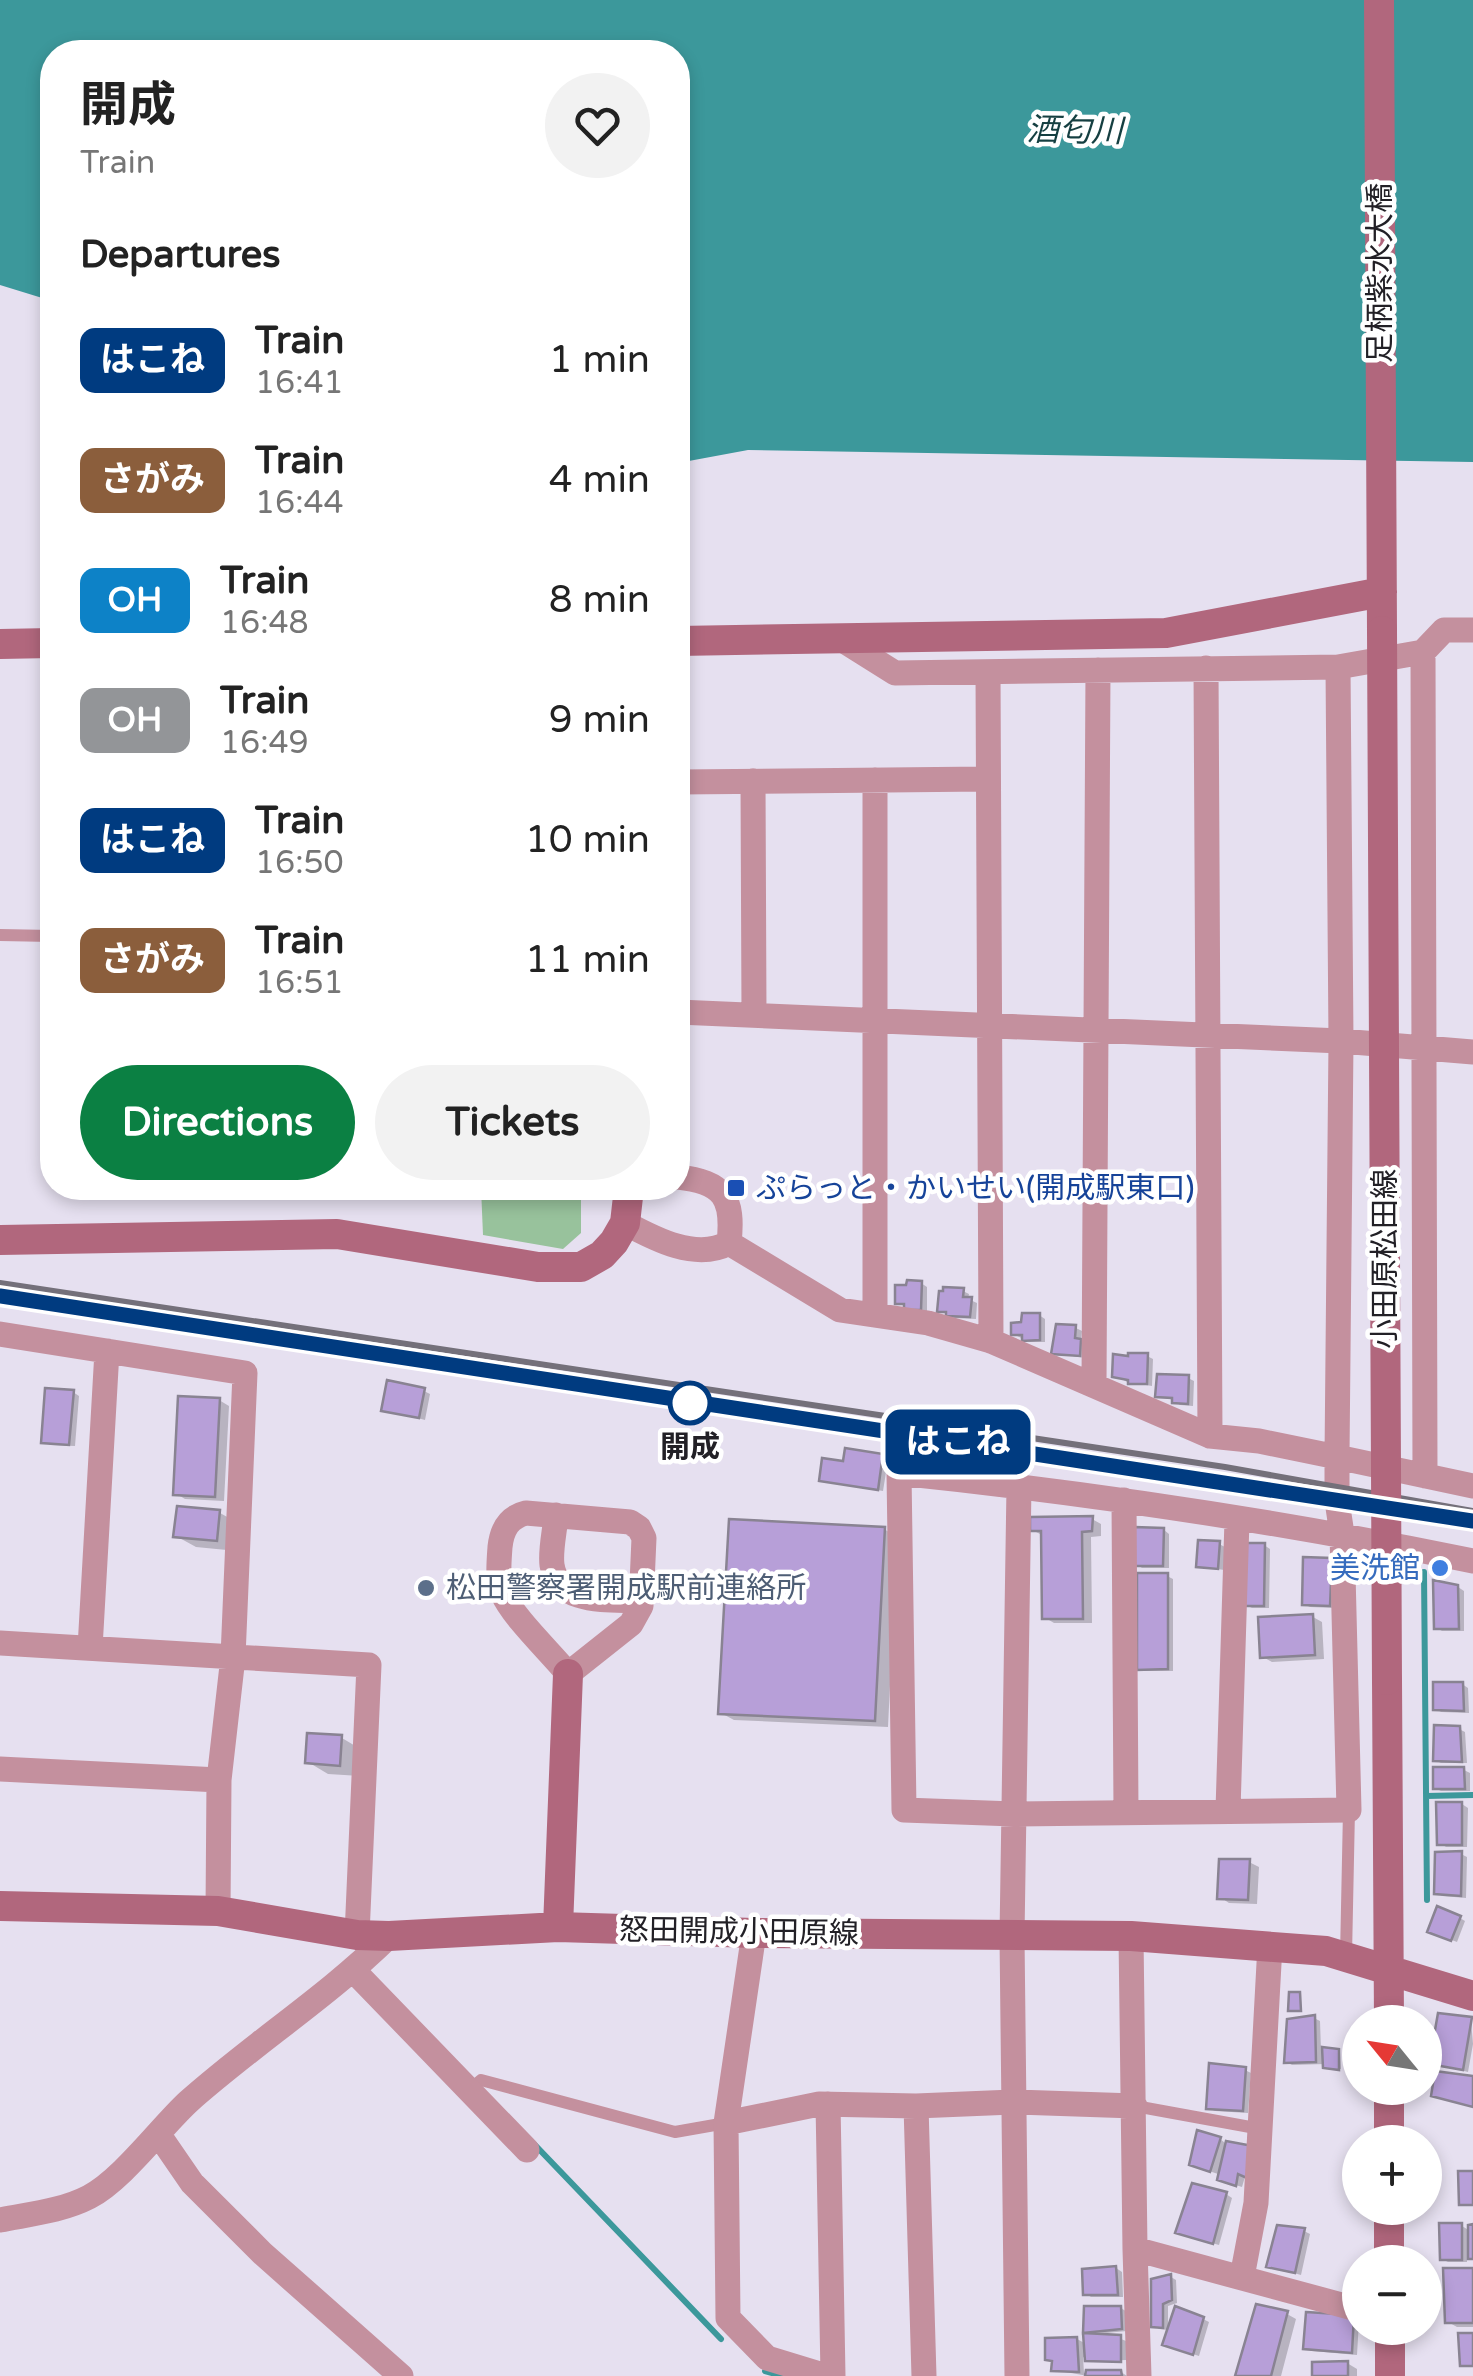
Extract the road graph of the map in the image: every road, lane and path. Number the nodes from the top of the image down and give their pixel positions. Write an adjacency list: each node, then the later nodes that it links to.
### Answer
1 (1379, 0): 2 (main road, 足柄紫水大橋)
2 (1382, 546): 3 (main road, 小田原松田線)
3 (1382, 592): 5 (main road); 71 (main road, 小田原松田線, bridge)
4 (1473, 630): 9 (street)
5 (844, 641): 6 (main road); 13 (street)
6 (690, 642)
7 (40, 643): 8 (main road)
8 (0, 644)
9 (1424, 652): 10 (street); 27 (street)
10 (1338, 667): 11 (street); 26 (street)
11 (1206, 668): 12 (street); 25 (street)
12 (1098, 670): 13 (street); 24 (street)
13 (988, 672): 14 (street)
14 (986, 779): 15 (street); 23 (street)
15 (875, 780): 17 (street); 22 (street)
16 (690, 782): 17 (street)
17 (753, 782): 21 (street)
18 (0, 936): 19 (lane)
19 (40, 936)
20 (690, 1012): 21 (street)
21 (754, 1015): 22 (street)
22 (875, 1021): 23 (street); 34 (street)
23 (990, 1027): 24 (street); 36 (street)
24 (1098, 1032): 25 (street); 38 (street)
25 (1210, 1036): 26 (street); 39 (street)
26 (1341, 1041): 27 (street); 40 (street)
27 (1423, 1048): 28 (street); 41 (street)
28 (1473, 1052)
29 (690, 1179): 33 (street)
30 (627, 1200): 31 (main road)
31 (624, 1223): 32 (main road); 33 (street)
32 (0, 1240)
33 (729, 1243): 34 (street)
34 (875, 1315): 36 (street)
35 (0, 1334): 37 (street)
36 (991, 1341): 38 (street)
37 (108, 1351): 51 (street); 52 (street)
38 (1094, 1384): 39 (street)
39 (1210, 1436): 40 (street)
40 (1337, 1457): 41 (street); 47 (street)
41 (1425, 1476): 43 (street)
42 (1019, 1486): 44 (street); 59 (street); 59 (street)
43 (1473, 1486)
44 (1124, 1500): 46 (street); 58 (street)
45 (556, 1516): 49 (street); 49 (street); 53 (street)
46 (1237, 1520): 47 (street); 56 (street)
47 (1342, 1534): 48 (street); 57 (street)
48 (1473, 1561)
49 (642, 1601): 53 (street)
50 (0, 1642): 51 (street)
51 (90, 1648): 52 (street)
52 (233, 1656): 55 (street); 64 (street)
53 (568, 1674): 62 (main road)
54 (0, 1769): 55 (street)
55 (219, 1780): 61 (street)
56 (1228, 1810): 57 (street); 58 (street)
57 (1349, 1810): 69 (lane)
58 (1126, 1812): 59 (street)
59 (1014, 1814): 66 (street)
60 (0, 1906): 61 (main road, 怒田開成小田原線)
61 (218, 1911): 64 (main road, 怒田開成小田原線)
62 (558, 1928): 63 (main road, 怒田開成小田原線); 65 (main road, 怒田開成小田原線)
63 (754, 1933): 66 (main road, 怒田開成小田原線); 79 (street)
64 (356, 1935): 65 (main road, 怒田開成小田原線)
65 (389, 1936): 70 (street)
66 (1012, 1936): 67 (main road, 怒田開成小田原線); 75 (street)
67 (1130, 1936): 68 (main road, 怒田開成小田原線); 78 (street)
68 (1270, 1945): 69 (main road, 怒田開成小田原線); 80 (street)
69 (1346, 1956): 71 (main road, 怒田開成小田原線)
70 (354, 1971): 74 (street); 81 (street)
71 (1389, 1971): 72 (main road, 怒田開成小田原線); 73 (main road, 小田原松田線)
72 (1473, 1996)
73 (1389, 2005)
74 (475, 2085): 79 (lane); 82 (street)
75 (1013, 2102): 77 (street); 78 (street); 91 (street)
76 (828, 2104): 77 (street); 79 (street); 89 (street)
77 (916, 2106): 90 (street)
78 (1135, 2106): 80 (lane); 84 (street)
79 (726, 2123): 89 (street)
80 (1261, 2129): 85 (street)
81 (159, 2135): 83 (street); 88 (street)
82 (527, 2150)
83 (0, 2220)
84 (1135, 2249): 85 (street); 92 (street)
85 (1242, 2278): 86 (street)
86 (1342, 2305)
87 (1390, 2345): 93 (main road)
88 (401, 2376)
89 (830, 2376)
90 (924, 2376)
91 (1016, 2376)
92 (1139, 2376)
93 (1390, 2376)

